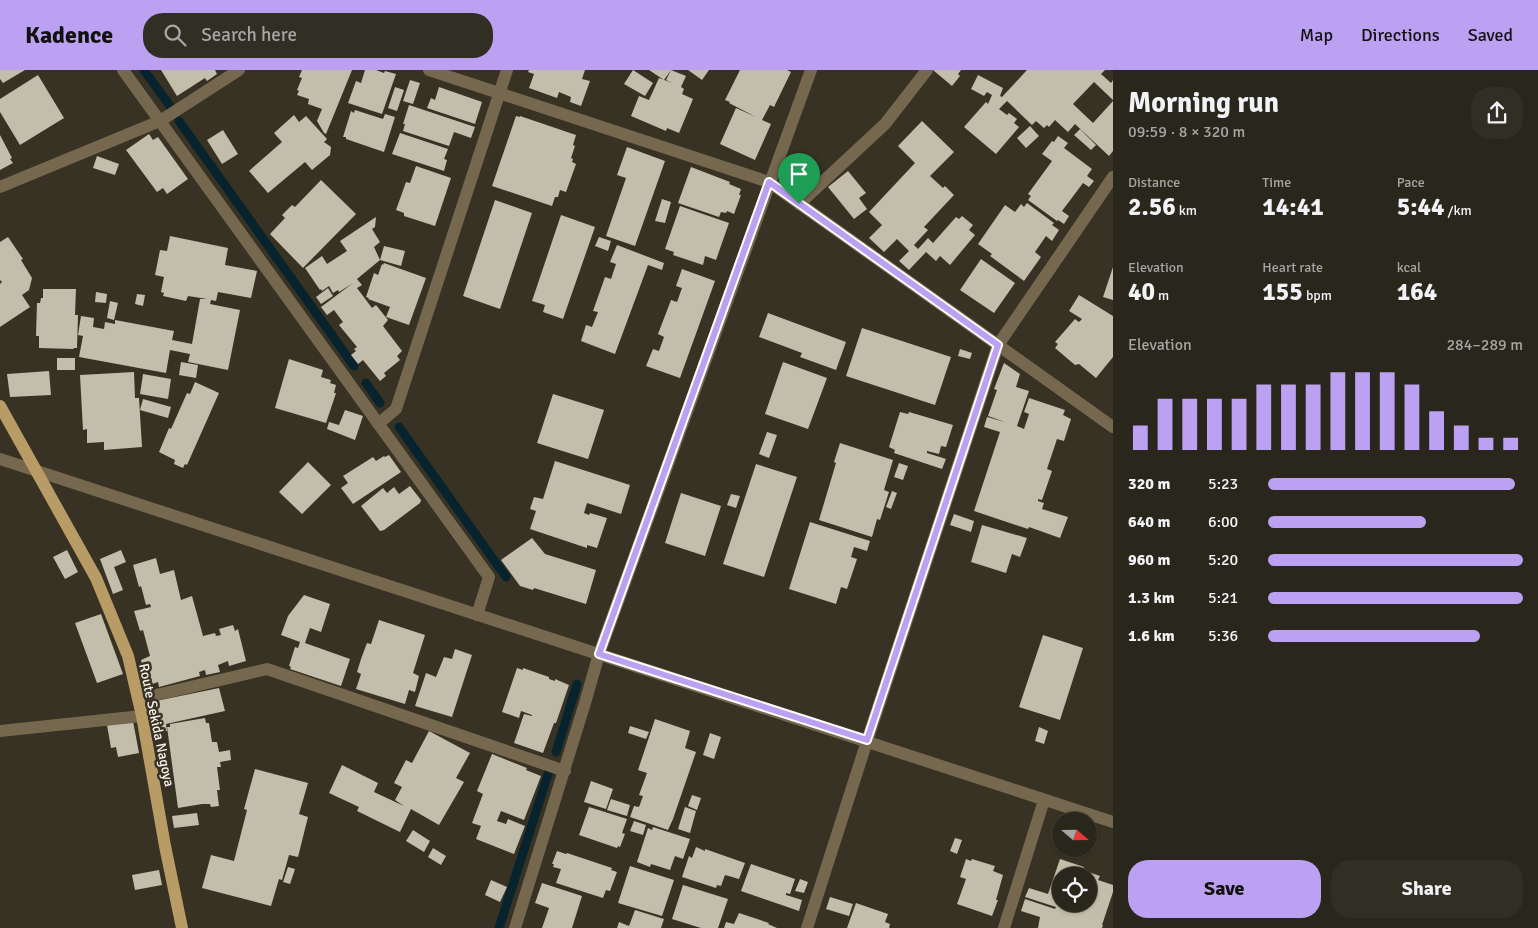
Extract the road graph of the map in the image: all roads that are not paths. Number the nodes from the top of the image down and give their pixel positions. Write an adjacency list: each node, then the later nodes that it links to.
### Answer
1 (123, 70): 8 (street)
2 (239, 70): 8 (street)
3 (429, 70): 7 (street)
4 (507, 70): 7 (street)
5 (811, 70): 10 (street)
6 (927, 70): 12 (street)
7 (500, 93): 10 (street); 15 (street)
8 (160, 121): 11 (street); 15 (street)
9 (1113, 177): 13 (street)
10 (769, 182): 12 (street); 20 (street)
11 (0, 187)
12 (799, 204): 13 (street)
13 (998, 345): 16 (street); 24 (street)
14 (0, 406): 18 (main road, Route Sekida Nagoya)
15 (378, 424): 19 (street)
16 (1113, 427)
17 (0, 459): 18 (street)
18 (37, 471): 19 (street); 21 (main road, Route Sekida Nagoya)
19 (477, 615): 20 (street)
20 (599, 654): 24 (street); 25 (street)
21 (138, 699): 22 (main road, Route Sekida Nagoya); 25 (street)
22 (142, 716): 23 (street); 28 (main road, Route Sekida Nagoya)
23 (0, 731)
24 (867, 740): 26 (street); 30 (street)
25 (565, 771): 29 (street)
26 (1044, 800): 27 (street); 31 (street)
27 (1113, 822)
28 (182, 928)
29 (515, 928)
30 (807, 928)
31 (1004, 928)

